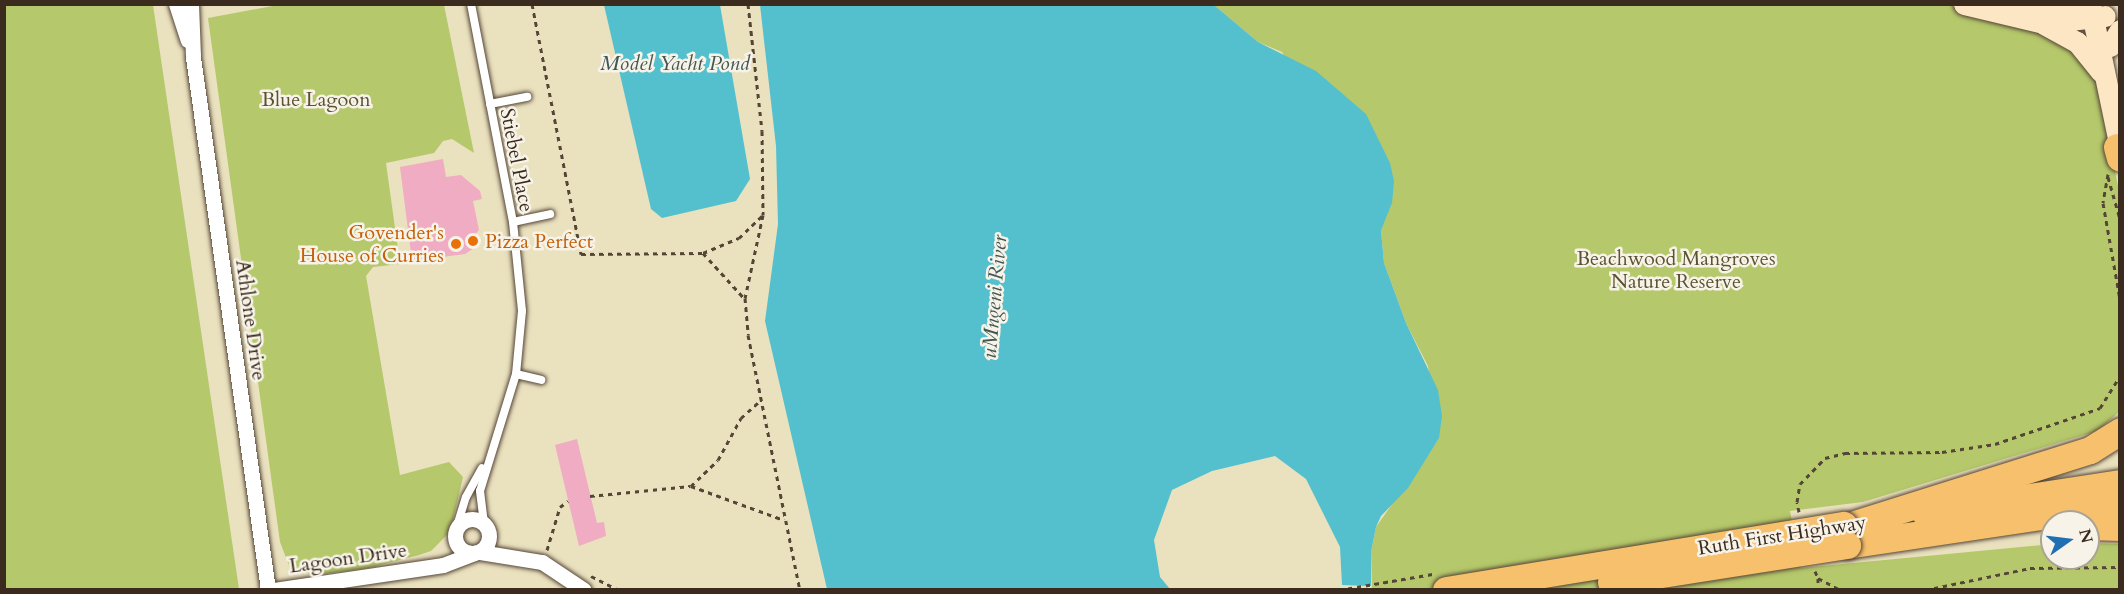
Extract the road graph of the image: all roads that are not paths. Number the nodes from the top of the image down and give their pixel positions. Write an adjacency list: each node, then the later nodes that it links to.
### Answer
1 (176, 4): 9 (street, Athlone Drive)
2 (191, 4): 9 (street, Athlone Drive)
3 (471, 4): 12 (lane, Stiebel Place)
4 (1964, 4): 6 (main road)
5 (2073, 4): 6 (main road)
6 (2007, 13): 8 (main road)
7 (2106, 19): 8 (main road); 10 (main road); 10 (main road)
8 (2043, 23): 10 (main road)
9 (193, 57): 30 (street, Athlone Drive)
10 (2115, 82): 13 (main road)
11 (527, 97): 12 (lane)
12 (490, 104): 15 (lane, Stiebel Place)
13 (2119, 151)
14 (550, 214): 15 (lane)
15 (513, 222): 16 (lane, Stiebel Place)
16 (516, 374): 17 (lane); 19 (lane, Stiebel Place)
17 (541, 380)
18 (2120, 431): 27 (highway)
19 (486, 462): 22 (lane, Stiebel Place); 26 (lane, Stiebel Place)
20 (2120, 483): 27 (highway, Ruth First Highway)
21 (2120, 504): 27 (highway, Ruth First Highway)
22 (484, 524): 26 (street); 28 (street)
23 (2100, 526): 24 (highway)
24 (2120, 526)
25 (2040, 528): 27 (highway)
26 (456, 533): 28 (street); 29 (street, Lagoon Drive)
27 (1852, 534): 33 (highway, Ruth First Highway, bridge); 34 (highway, Ruth First Highway, bridge)
28 (477, 553): 29 (street, Lagoon Drive); 32 (street, Lagoon Drive)
29 (427, 567): 31 (street, Lagoon Drive)
30 (268, 590)
31 (274, 590)
32 (584, 590)
33 (1446, 590)
34 (1563, 590)

